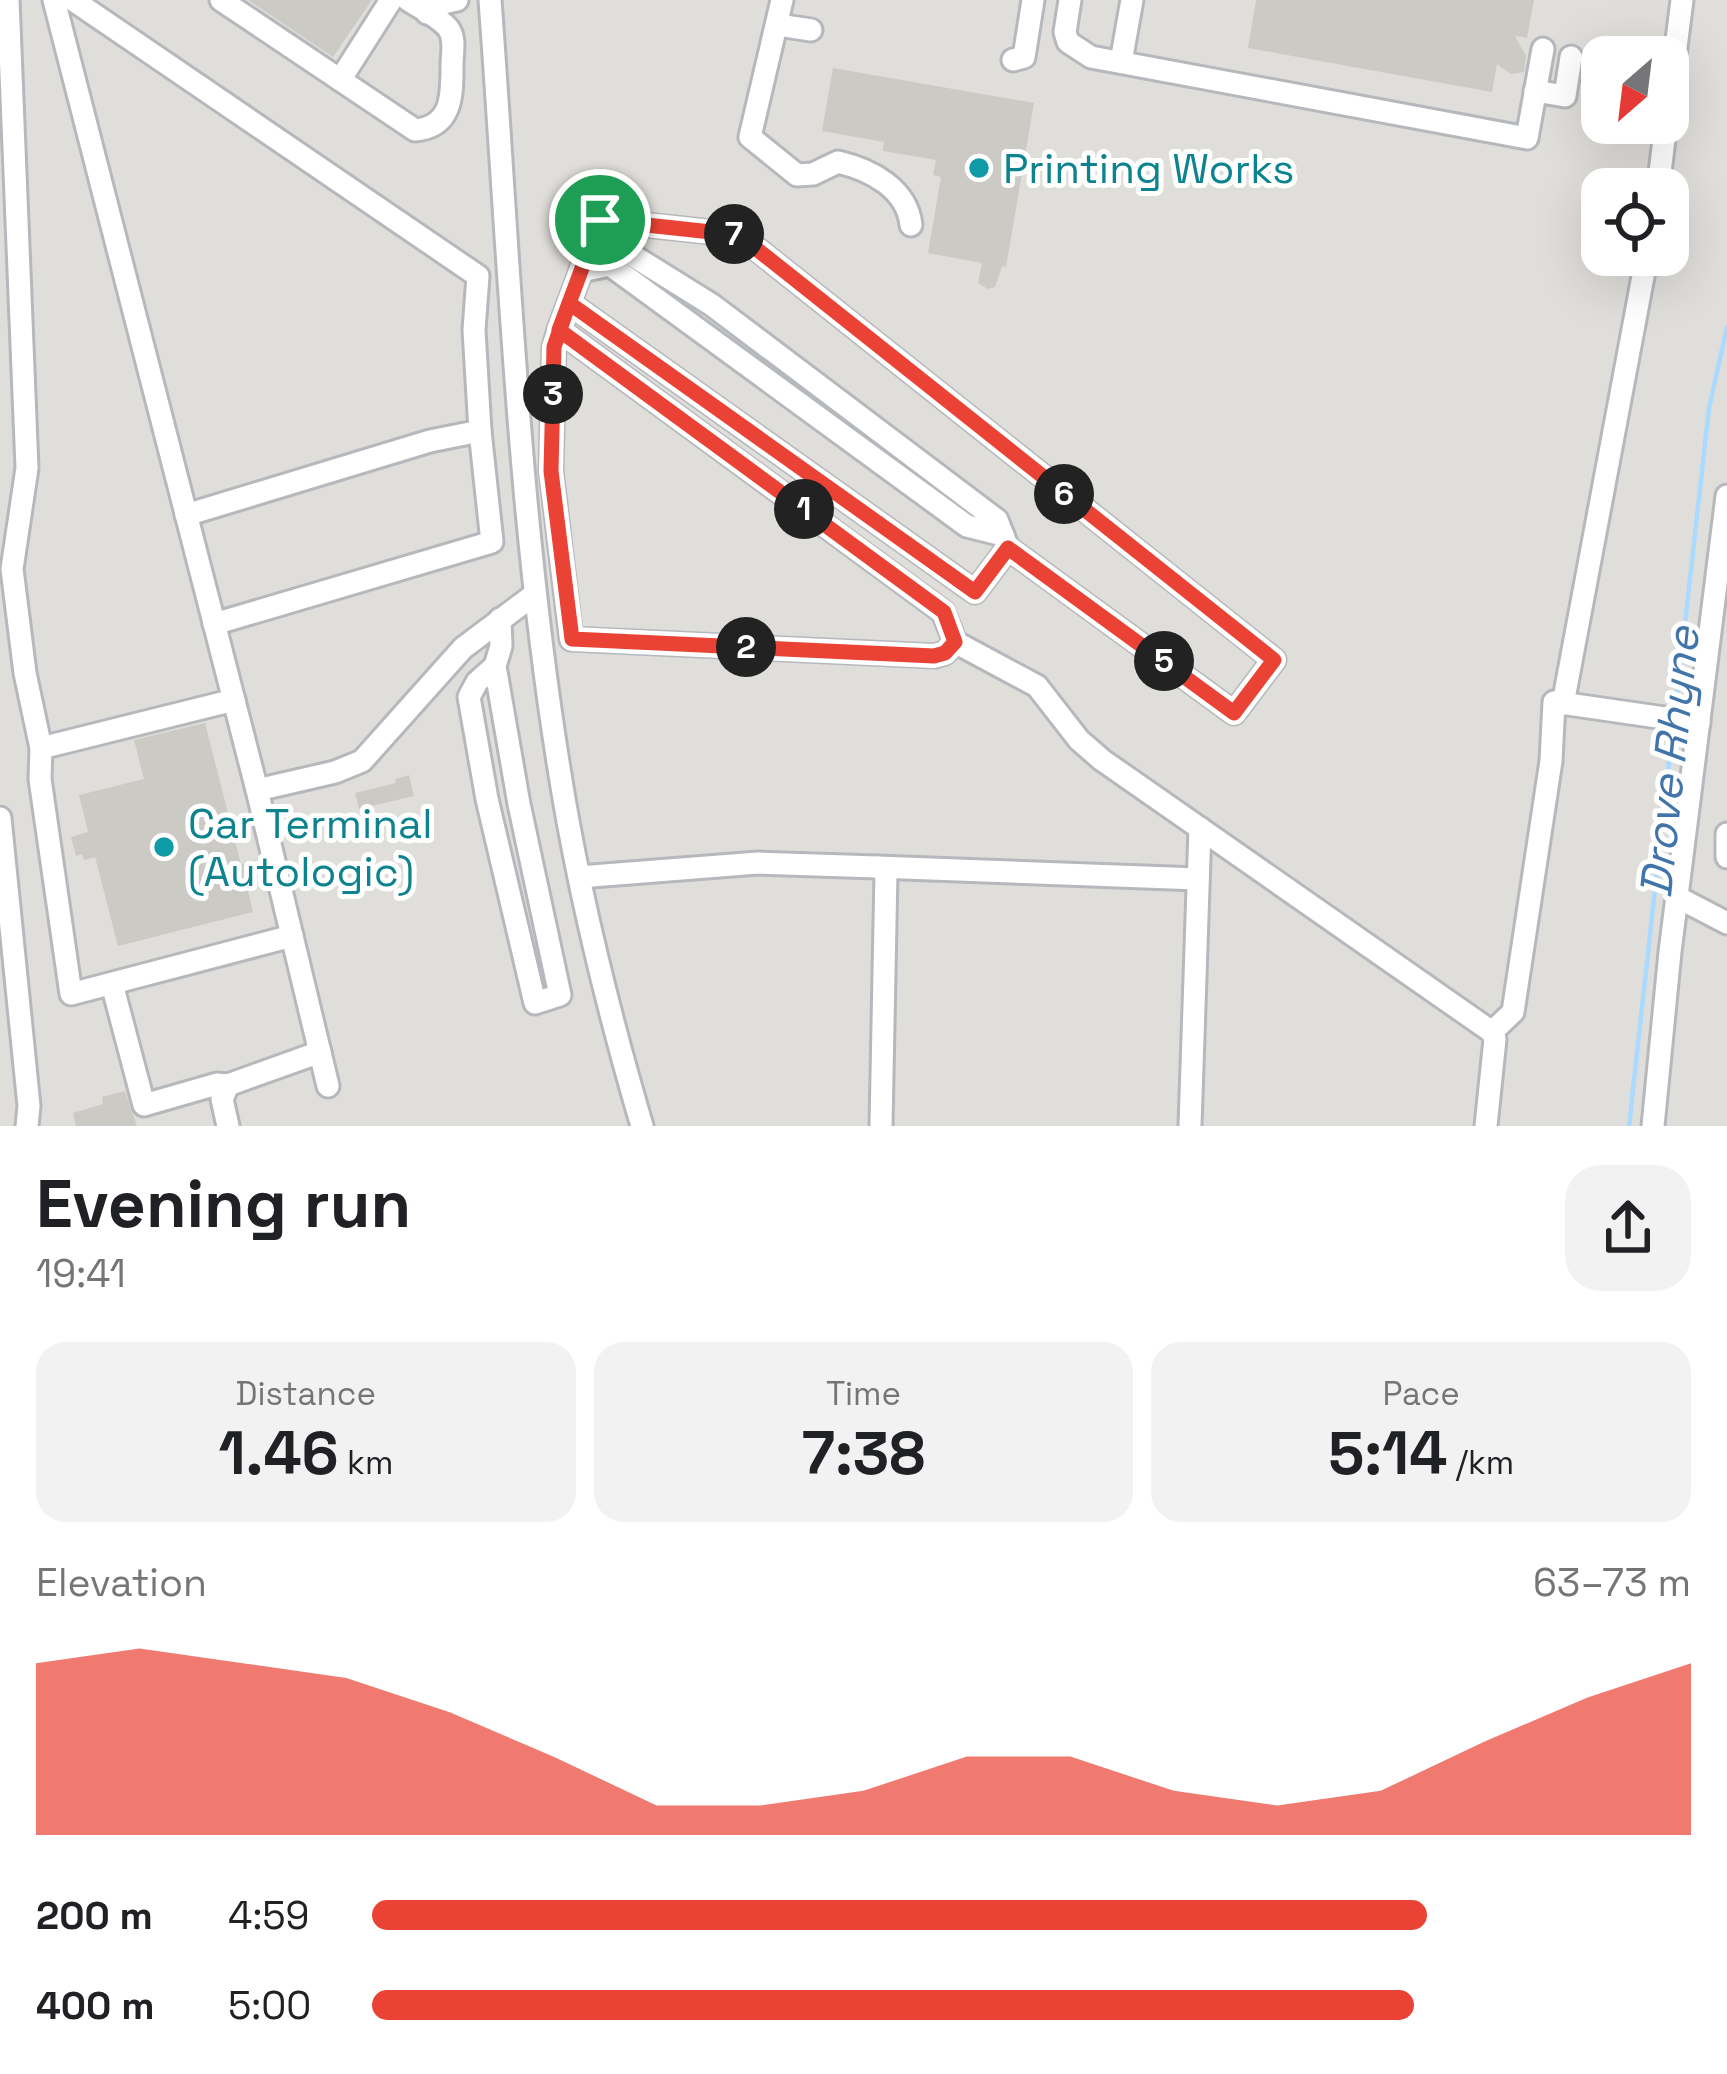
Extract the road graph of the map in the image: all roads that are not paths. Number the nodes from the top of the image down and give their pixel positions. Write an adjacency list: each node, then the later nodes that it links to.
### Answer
1 (8, 0): 41 (street)
2 (54, 0): 31 (street)
3 (73, 0): 29 (street)
4 (221, 0): 21 (street)
5 (391, 0): 21 (street)
6 (458, 0): 13 (street)
7 (490, 0): 33 (street)
8 (782, 0): 14 (street)
9 (1033, 0): 19 (street)
10 (1070, 0): 20 (street)
11 (1132, 0): 20 (street)
12 (1682, 0): 16 (street)
13 (418, 6): 21 (street)
14 (778, 25): 15 (street); 23 (street)
15 (811, 30)
16 (1677, 36)
17 (1543, 49): 22 (street)
18 (1571, 57): 22 (street)
19 (1012, 60)
20 (1121, 62): 22 (street)
21 (340, 80)
22 (1535, 91)
23 (911, 225)
24 (595, 232): 25 (street); 32 (street); 32 (street)
25 (581, 271): 27 (street); 32 (street)
26 (1642, 276): 39 (street)
27 (569, 303): 28 (street); 32 (street)
28 (559, 330): 36 (street); 36 (street)
29 (480, 431): 31 (street); 35 (street)
30 (1727, 496): 40 (street)
31 (186, 515): 35 (street)
32 (1005, 541)
33 (535, 594): 34 (street); 50 (street)
34 (500, 619): 37 (street); 42 (street)
35 (214, 624): 38 (street)
36 (955, 642): 46 (street)
37 (495, 666): 43 (street); 45 (street)
38 (234, 700): 41 (street); 42 (street)
39 (1562, 704): 40 (street); 57 (street)
40 (1682, 721): 52 (street)
41 (41, 748): 56 (street)
42 (256, 790): 55 (street)
43 (519, 804): 45 (street); 45 (street)
44 (0, 818): 53 (street)
45 (493, 824)
46 (1199, 828): 51 (street); 57 (street)
47 (1727, 834): 48 (street)
48 (1727, 857)
49 (877, 867): 50 (street); 51 (street); 64 (street)
50 (579, 878): 63 (street)
51 (1198, 879): 65 (street)
52 (1677, 897): 54 (street); 67 (street)
53 (4, 910): 61 (street)
54 (1727, 922)
55 (292, 936): 56 (street); 58 (street)
56 (112, 984): 59 (street)
57 (1492, 1032): 66 (street)
58 (320, 1052): 59 (street); 60 (street)
59 (228, 1085): 62 (street)
60 (328, 1087)
61 (27, 1126)
62 (228, 1126)
63 (642, 1126)
64 (881, 1126)
65 (1190, 1126)
66 (1486, 1126)
67 (1653, 1126)

